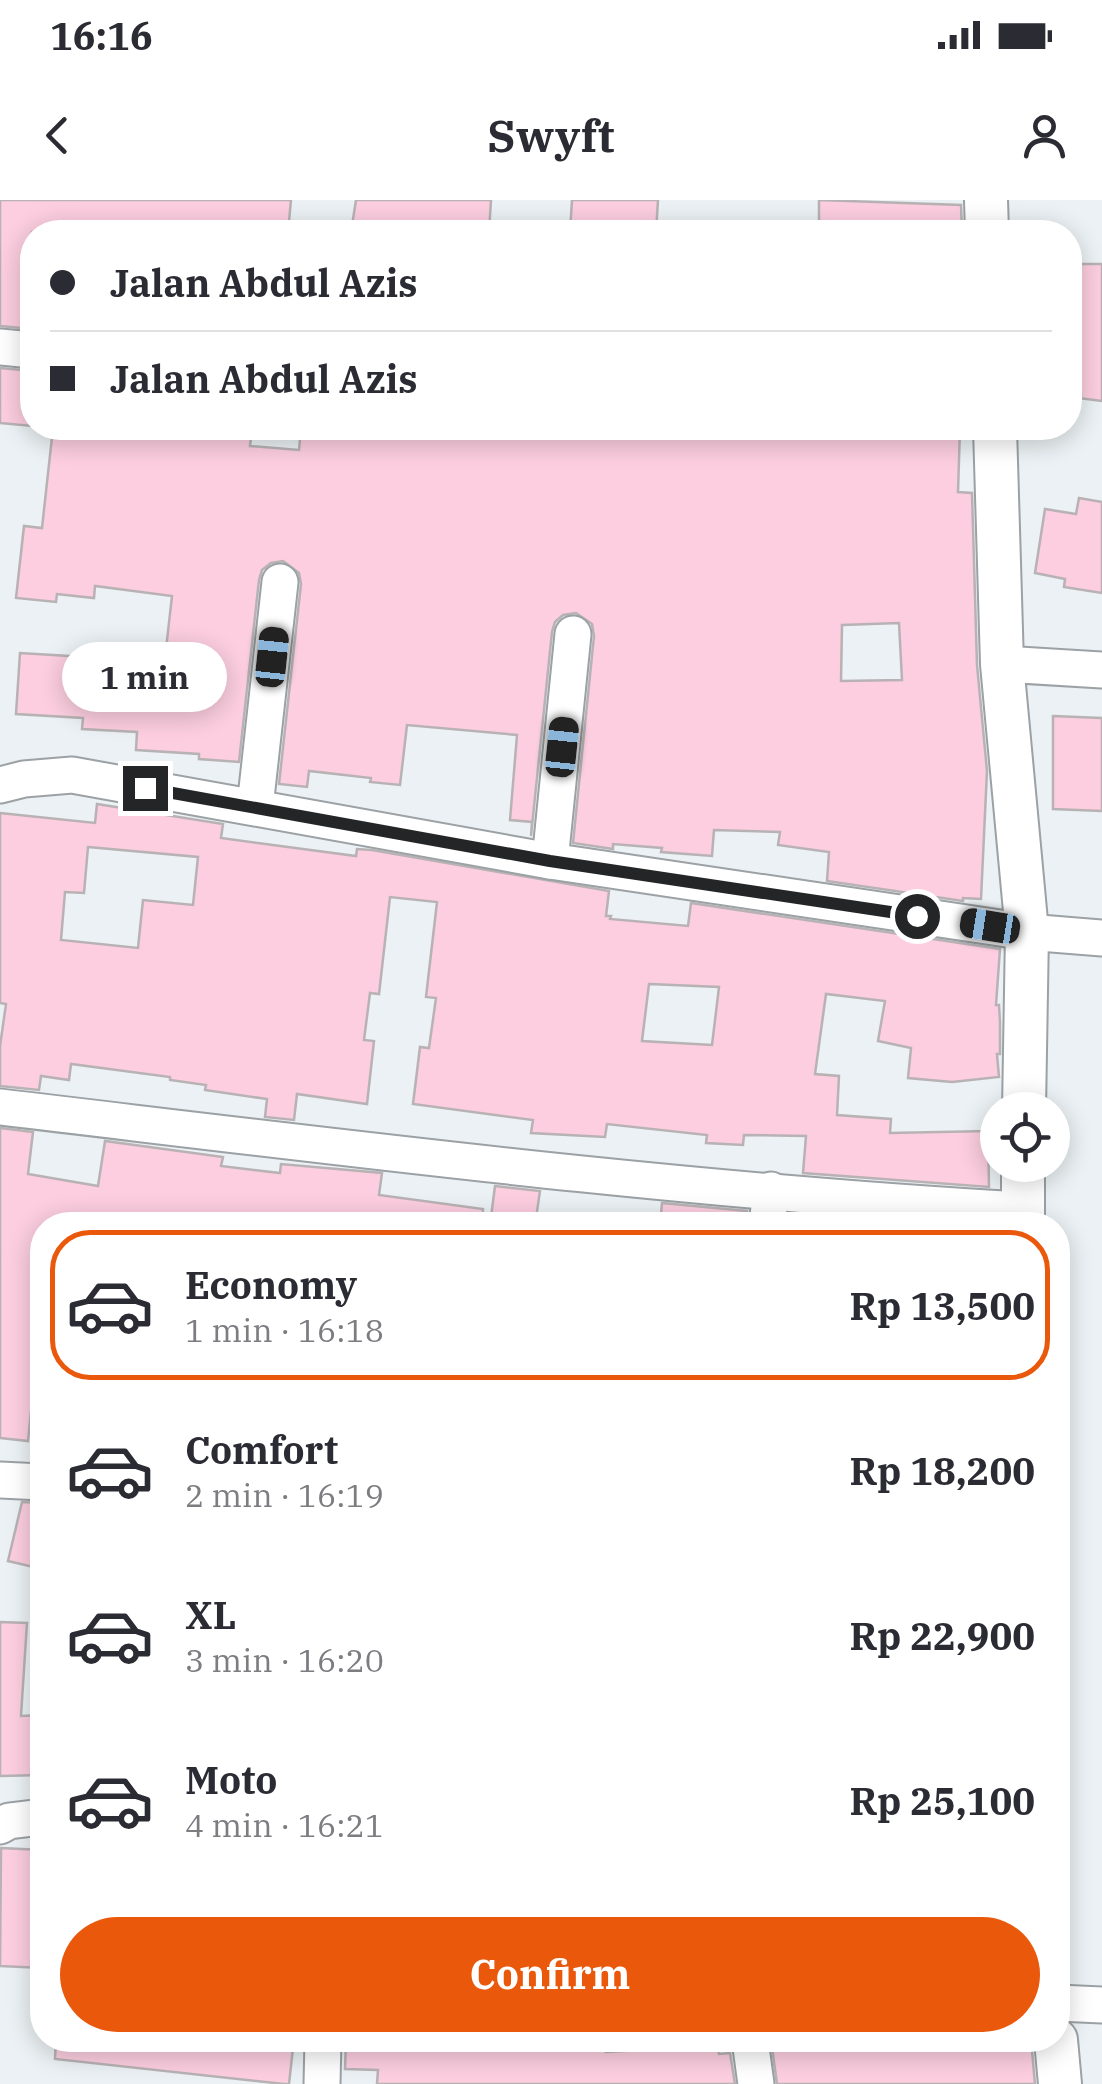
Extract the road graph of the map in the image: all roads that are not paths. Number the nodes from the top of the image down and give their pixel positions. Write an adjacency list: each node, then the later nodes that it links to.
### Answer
1 (995, 440): 4 (main road)
2 (280, 582): 7 (street)
3 (573, 634): 8 (street)
4 (1002, 664): 5 (street); 9 (main road)
5 (1102, 670)
6 (0, 785): 7 (street)
7 (255, 807): 8 (street)
8 (550, 861): 9 (street)
9 (1027, 932): 10 (street); 11 (main road)
10 (1102, 938)
11 (1024, 1092)
12 (0, 1106): 14 (street)
13 (1023, 1182): 16 (main road)
14 (769, 1208): 15 (street)
15 (971, 1212)
16 (1023, 1212)
17 (0, 1480): 18 (street)
18 (30, 1481)
19 (30, 1817): 20 (street)
20 (0, 1826)
21 (1070, 2004): 22 (street)
22 (1102, 2005)
23 (323, 2052): 26 (street)
24 (752, 2052): 27 (street)
25 (1057, 2052): 28 (main road)
26 (322, 2084)
27 (756, 2084)
28 (1060, 2084)

